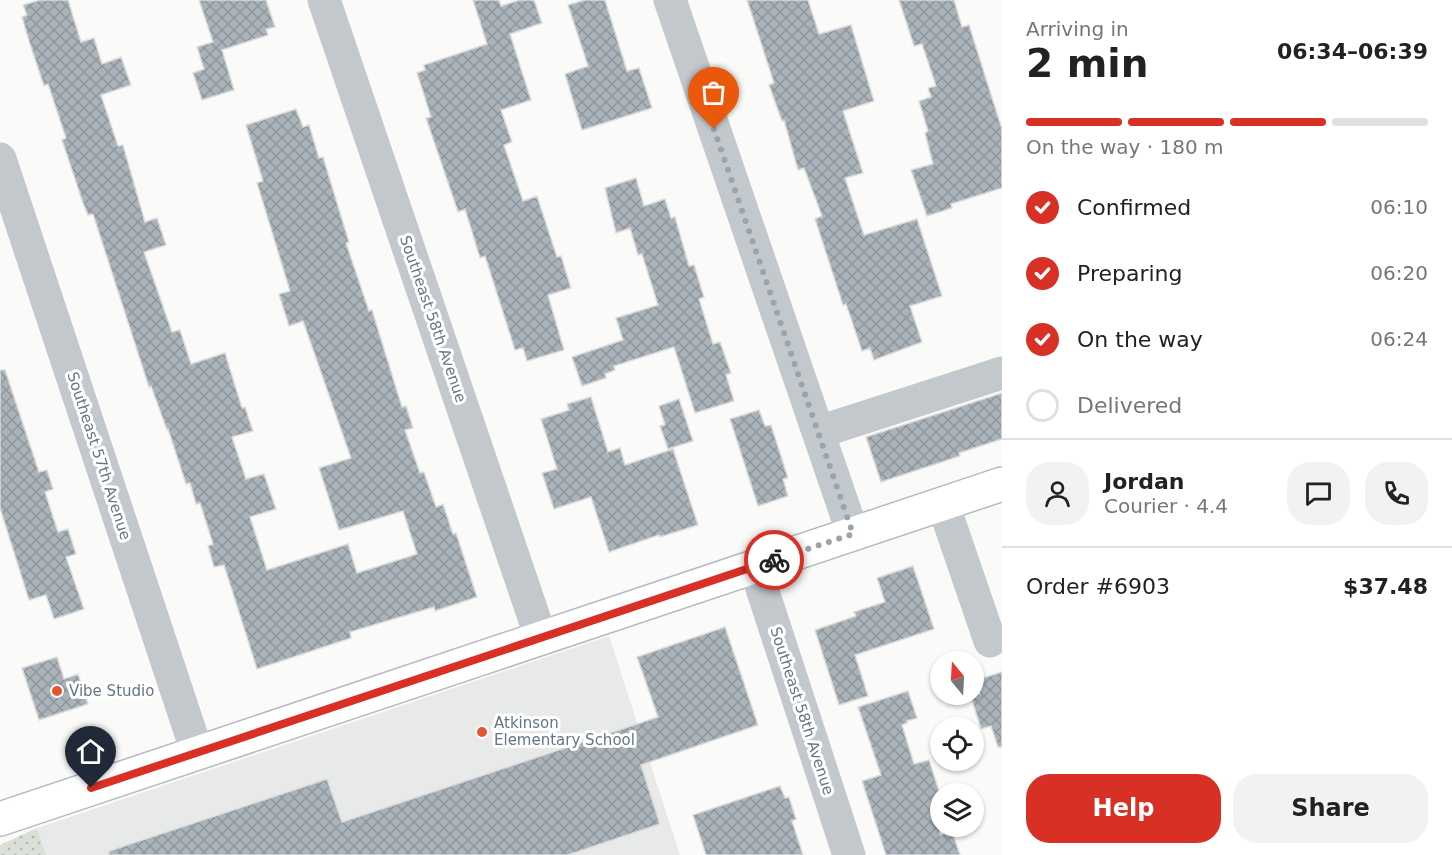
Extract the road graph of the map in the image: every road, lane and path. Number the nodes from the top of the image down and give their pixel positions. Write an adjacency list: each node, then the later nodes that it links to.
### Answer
1 (324, 0): 10 (street, Southeast 58th Avenue)
2 (670, 0): 5 (street)
3 (0, 162): 12 (street, Southeast 57th Avenue)
4 (1002, 373): 5 (street)
5 (819, 432): 8 (street)
6 (1002, 484): 7 (main road)
7 (943, 504): 8 (main road); 11 (street)
8 (853, 534): 9 (main road)
9 (755, 567): 10 (main road); 14 (street, Southeast 58th Avenue)
10 (541, 639): 12 (main road)
11 (990, 641)
12 (197, 752): 13 (main road)
13 (0, 819)
14 (849, 855)

